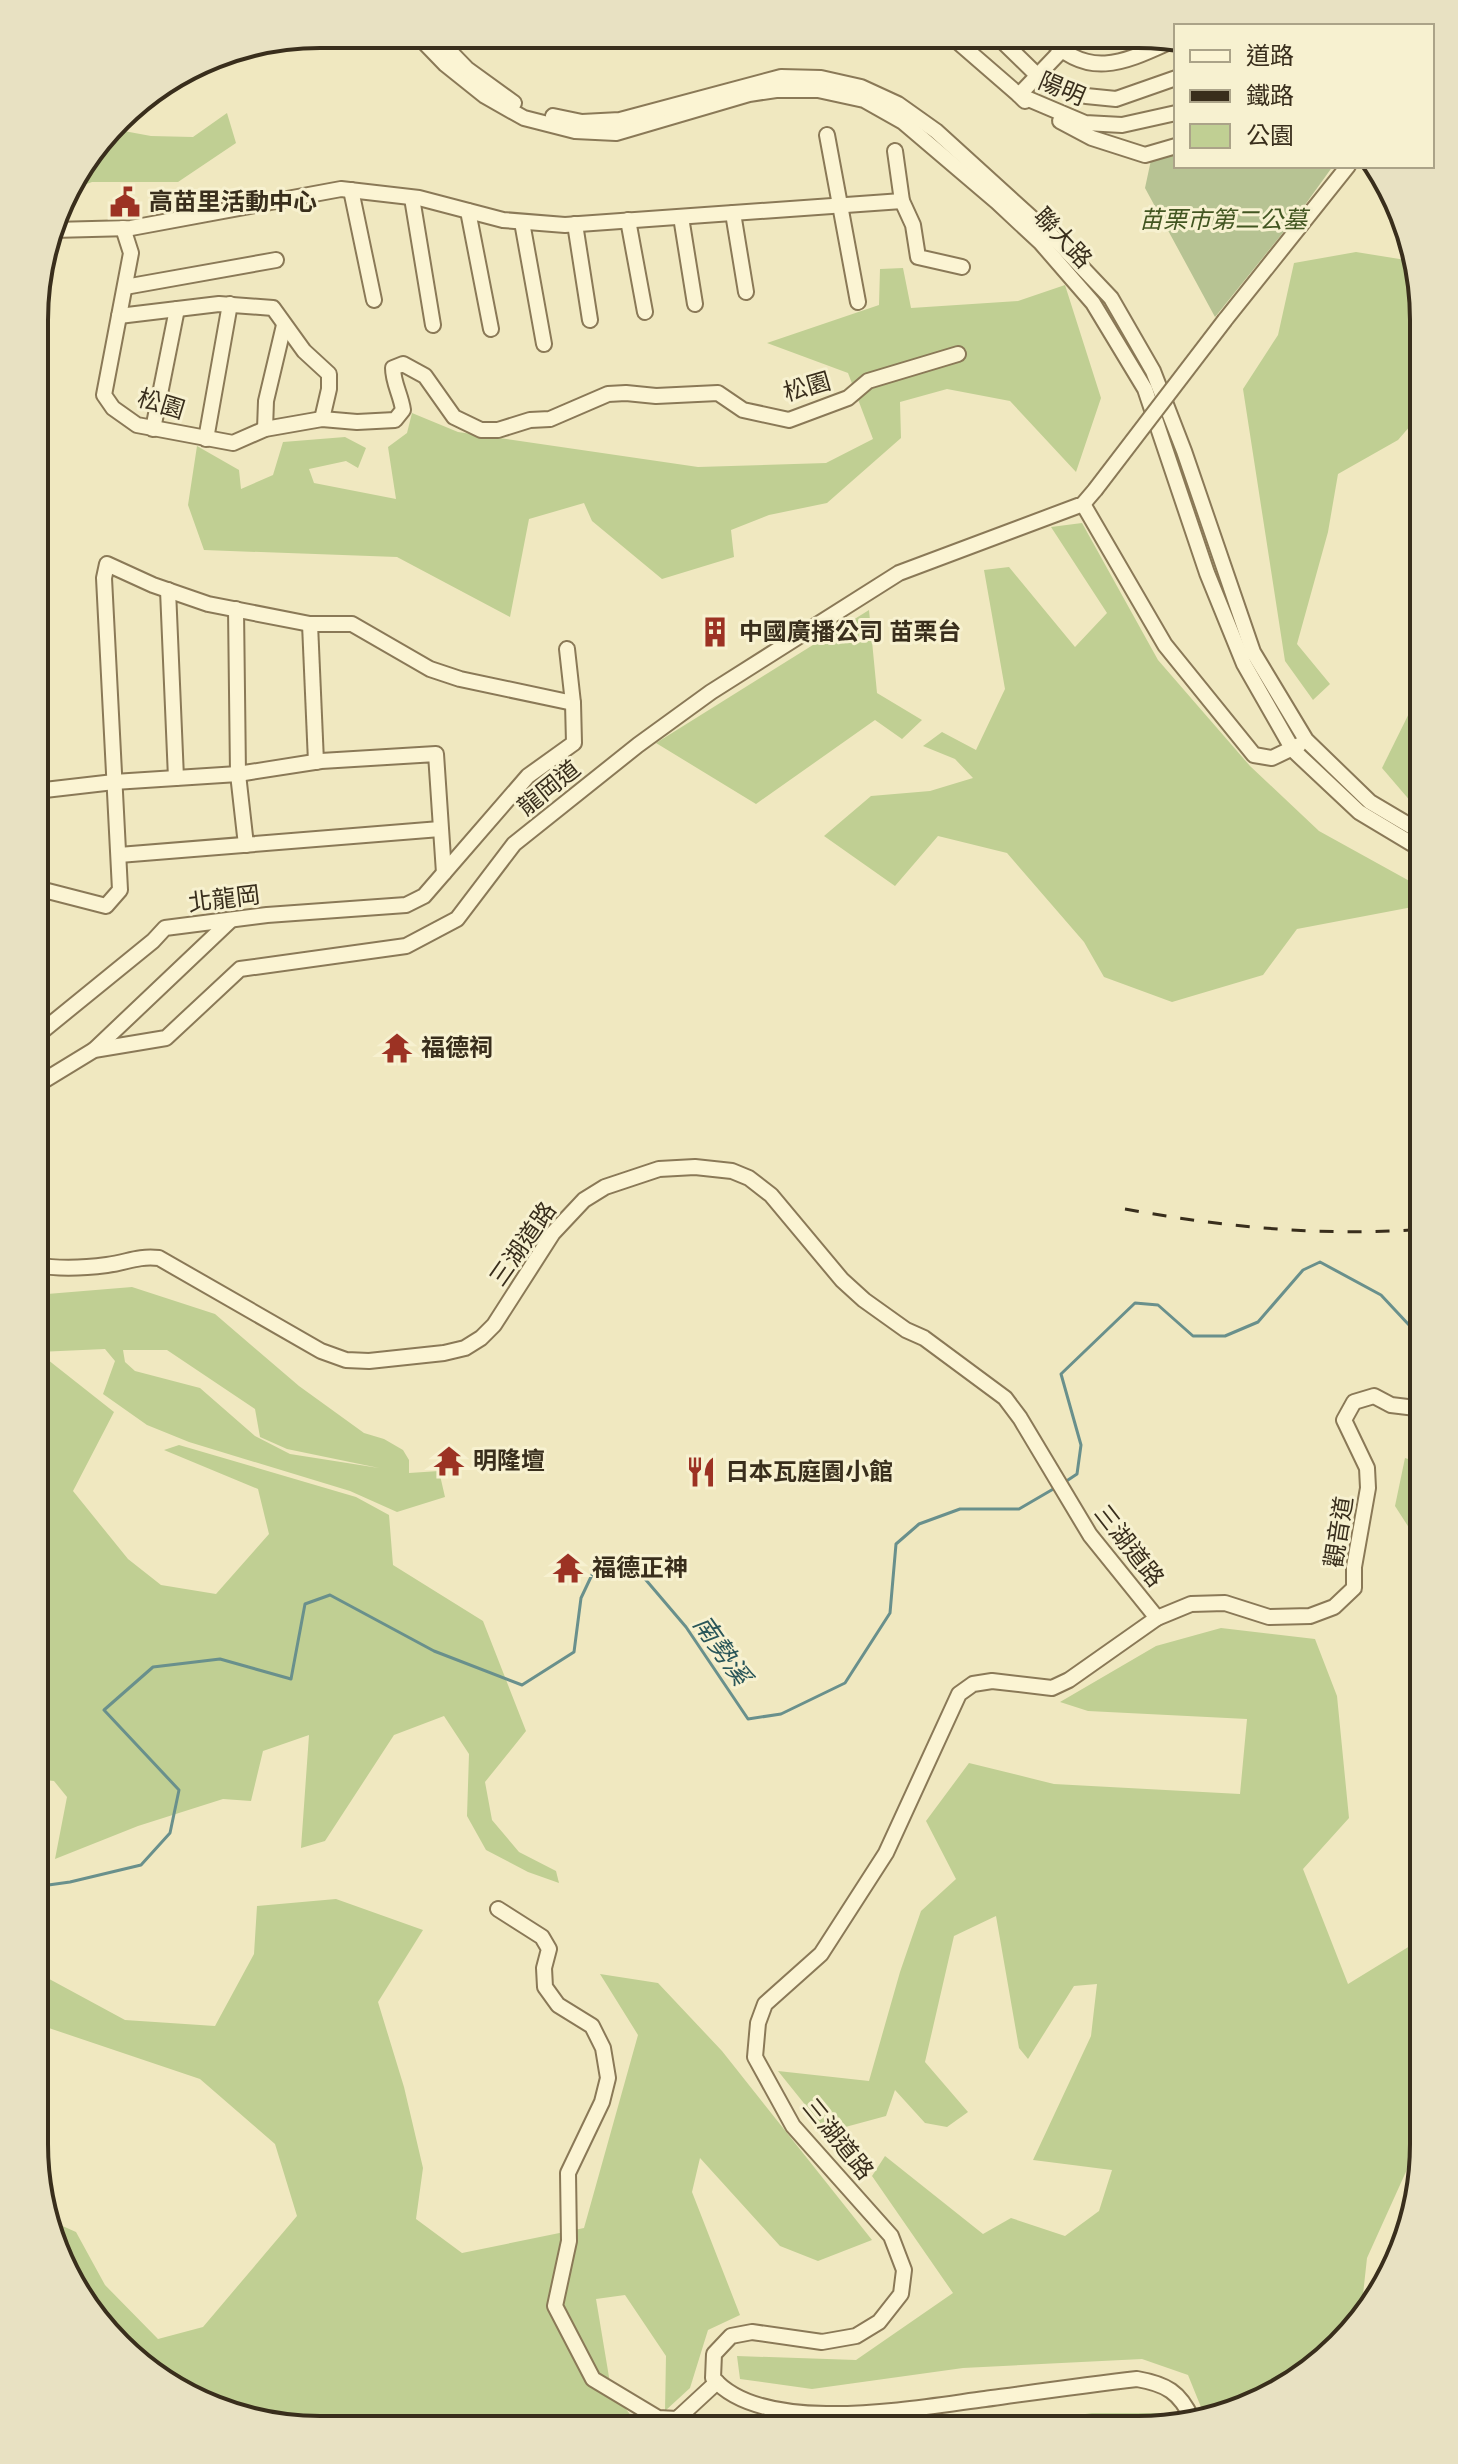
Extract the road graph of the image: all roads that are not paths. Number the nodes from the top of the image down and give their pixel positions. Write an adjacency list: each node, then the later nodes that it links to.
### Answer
1 (430, 48): 16 (street, 聯大路)
2 (447, 48): 16 (street, 聯大路)
3 (965, 48): 9 (street, 陽明)
4 (1009, 48): 7 (street, 陽明)
5 (1153, 49): 6 (street, 陽明)
6 (1062, 50): 7 (street)
7 (1037, 75): 8 (street, 陽明); 9 (street)
8 (1174, 79)
9 (1019, 95): 10 (street, 陽明); 12 (street)
10 (1174, 113)
11 (827, 135): 19 (street)
12 (1174, 147)
13 (895, 151): 18 (street)
14 (1346, 168): 49 (street, 龍岡道, bridge)
15 (351, 190): 17 (street); 26 (street); 32 (street)
16 (1000, 197): 55 (street, 聯大路); 56 (street, 聯大路)
17 (412, 198): 20 (street); 41 (street)
18 (902, 201): 19 (street); 29 (street)
19 (839, 206): 21 (street); 33 (street)
20 (468, 211): 24 (street); 42 (street)
21 (733, 213): 22 (street); 31 (street)
22 (681, 217): 23 (street); 35 (street)
23 (628, 220): 25 (street); 37 (street)
24 (522, 222): 25 (street); 43 (street)
25 (575, 224): 39 (street)
26 (123, 228): 27 (street); 30 (street, 松園)
27 (63, 230)
28 (276, 260): 30 (street)
29 (962, 267)
30 (125, 287): 38 (street, 松園)
31 (746, 292)
32 (374, 300)
33 (858, 302)
34 (230, 304): 36 (street); 40 (street); 48 (street)
35 (695, 304)
36 (177, 309): 38 (street); 46 (street)
37 (645, 312)
38 (119, 316): 46 (street, 松園)
39 (590, 320)
40 (284, 325): 45 (street); 47 (street)
41 (433, 325)
42 (491, 329)
43 (544, 344)
44 (958, 354): 45 (street, 松園)
45 (322, 419): 47 (street, 松園)
46 (153, 429): 48 (street, 松園)
47 (265, 429): 48 (street, 松園)
48 (206, 439)
49 (1083, 504): 56 (street); 72 (street, 龍岡道)
50 (168, 590): 51 (street); 59 (street); 60 (street)
51 (236, 609): 52 (street); 58 (street)
52 (310, 624): 54 (street); 57 (street)
53 (567, 649): 54 (street, 北龍岡)
54 (573, 703): 68 (street, 北龍岡)
55 (1306, 740): 56 (street); 62 (street, 聯大路)
56 (1293, 750): 62 (street, 聯大路)
57 (316, 762): 58 (street); 64 (street)
58 (238, 774): 59 (street); 66 (street)
59 (176, 778): 60 (street)
60 (114, 782): 61 (street); 67 (street)
61 (48, 790)
62 (1346, 790): 63 (street, 聯大路); 65 (street, 聯大路)
63 (1410, 826)
64 (440, 829): 66 (street); 68 (street)
65 (1410, 842)
66 (246, 845): 67 (street)
67 (119, 855): 69 (street)
68 (444, 873): 70 (street, 北龍岡)
69 (48, 891)
70 (231, 920): 71 (street, 北龍岡); 72 (street)
71 (48, 1026)
72 (94, 1050): 73 (street, 龍岡道)
73 (48, 1078)
74 (48, 1266): 76 (street, 三湖道路)
75 (1409, 1407): 76 (street, 觀音道)
76 (1157, 1618): 78 (street, 三湖道路)
77 (498, 1909): 80 (street)
78 (717, 2382): 79 (street); 81 (street)
79 (1189, 2411)
80 (655, 2416)
81 (680, 2416)

